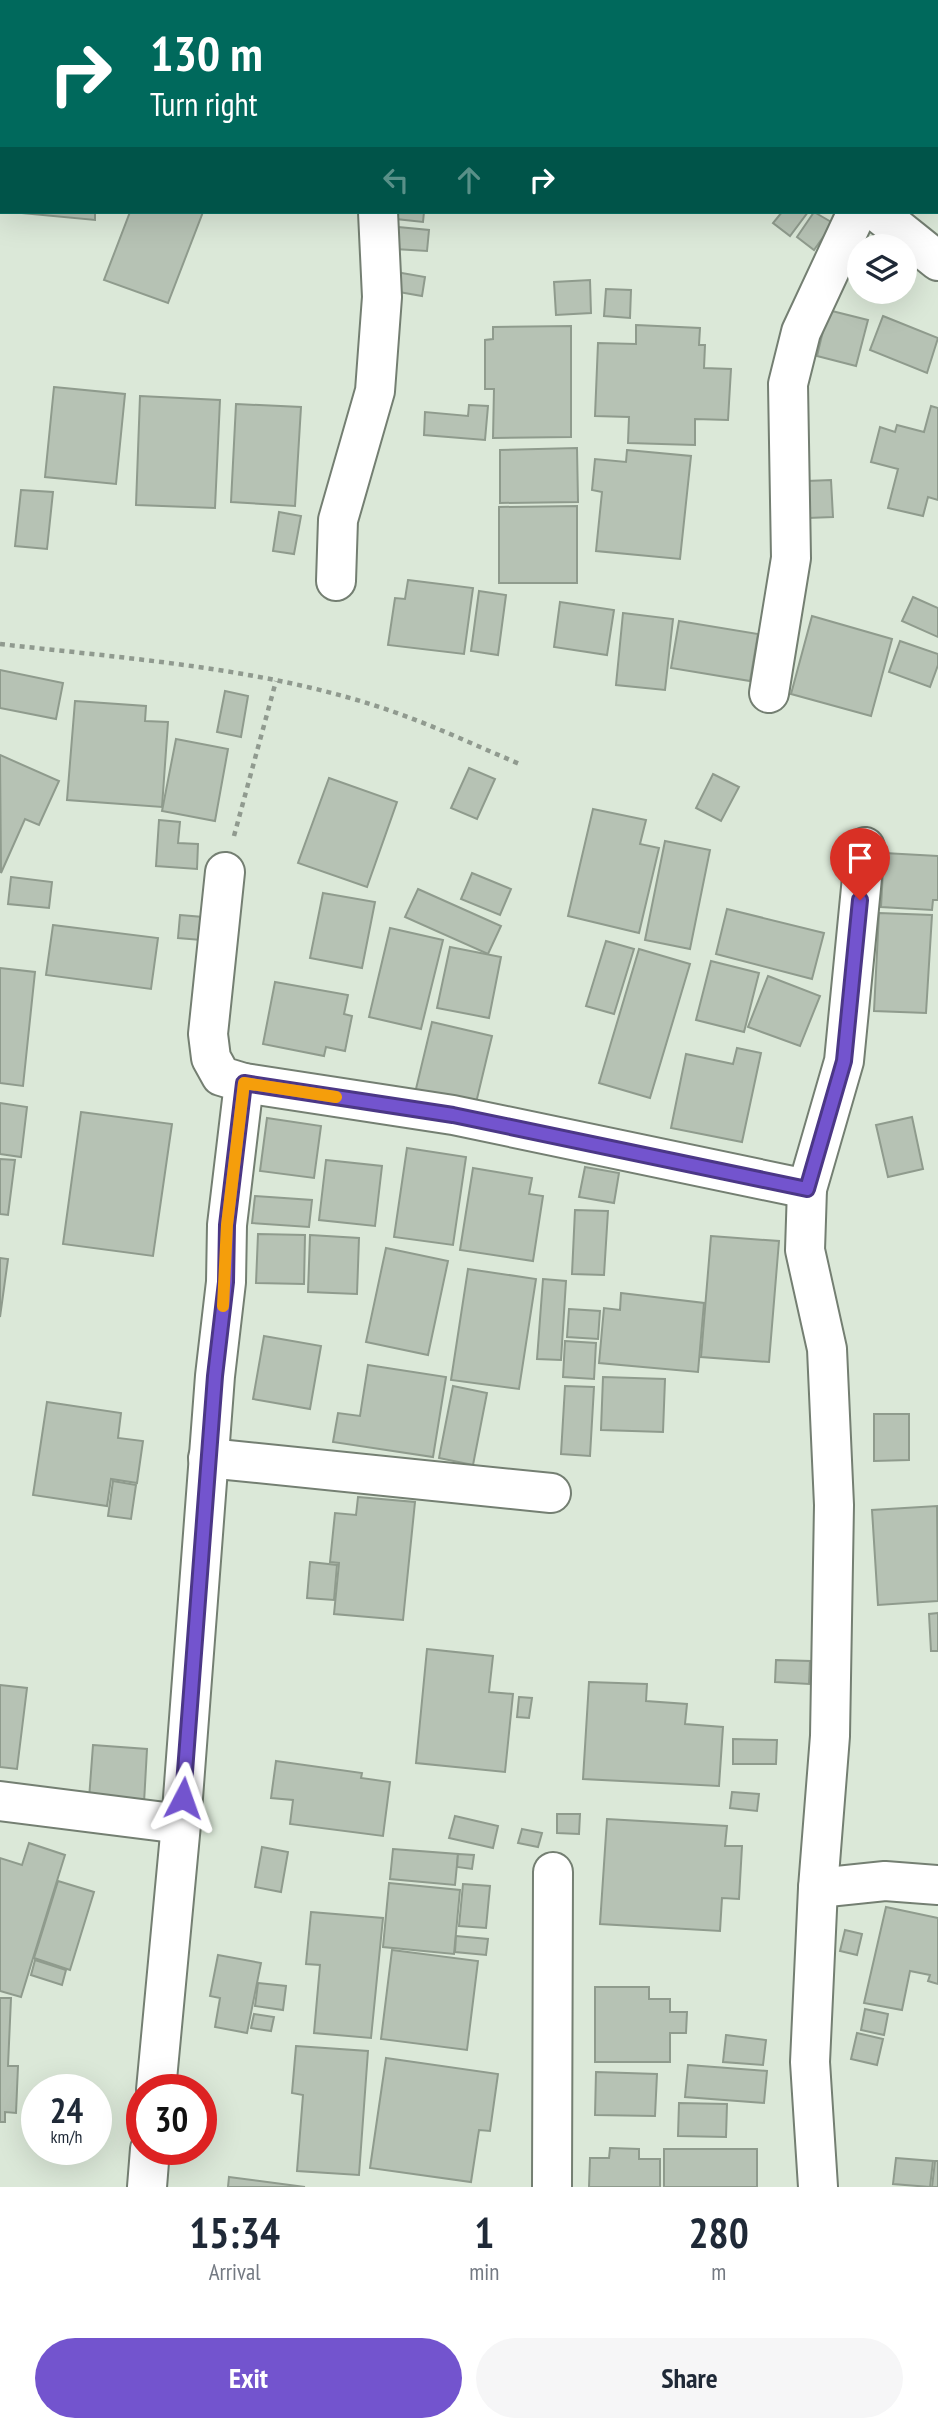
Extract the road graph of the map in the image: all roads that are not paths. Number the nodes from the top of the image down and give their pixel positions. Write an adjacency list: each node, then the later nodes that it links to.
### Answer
1 (378, 214): 5 (street)
2 (856, 214): 6 (street)
3 (879, 214): 4 (street)
4 (938, 261)
5 (336, 581)
6 (769, 693)
7 (865, 847): 10 (street)
8 (225, 872): 9 (street)
9 (244, 1083): 10 (street); 11 (street)
10 (807, 1189): 17 (street)
11 (208, 1458): 12 (street); 14 (street)
12 (551, 1493)
13 (0, 1801): 14 (street)
14 (181, 1824): 18 (street)
15 (553, 1872): 21 (street)
16 (938, 1885): 17 (street)
17 (818, 1888): 22 (street)
18 (158, 2074)
19 (149, 2165): 20 (street)
20 (147, 2187)
21 (552, 2187)
22 (818, 2187)

